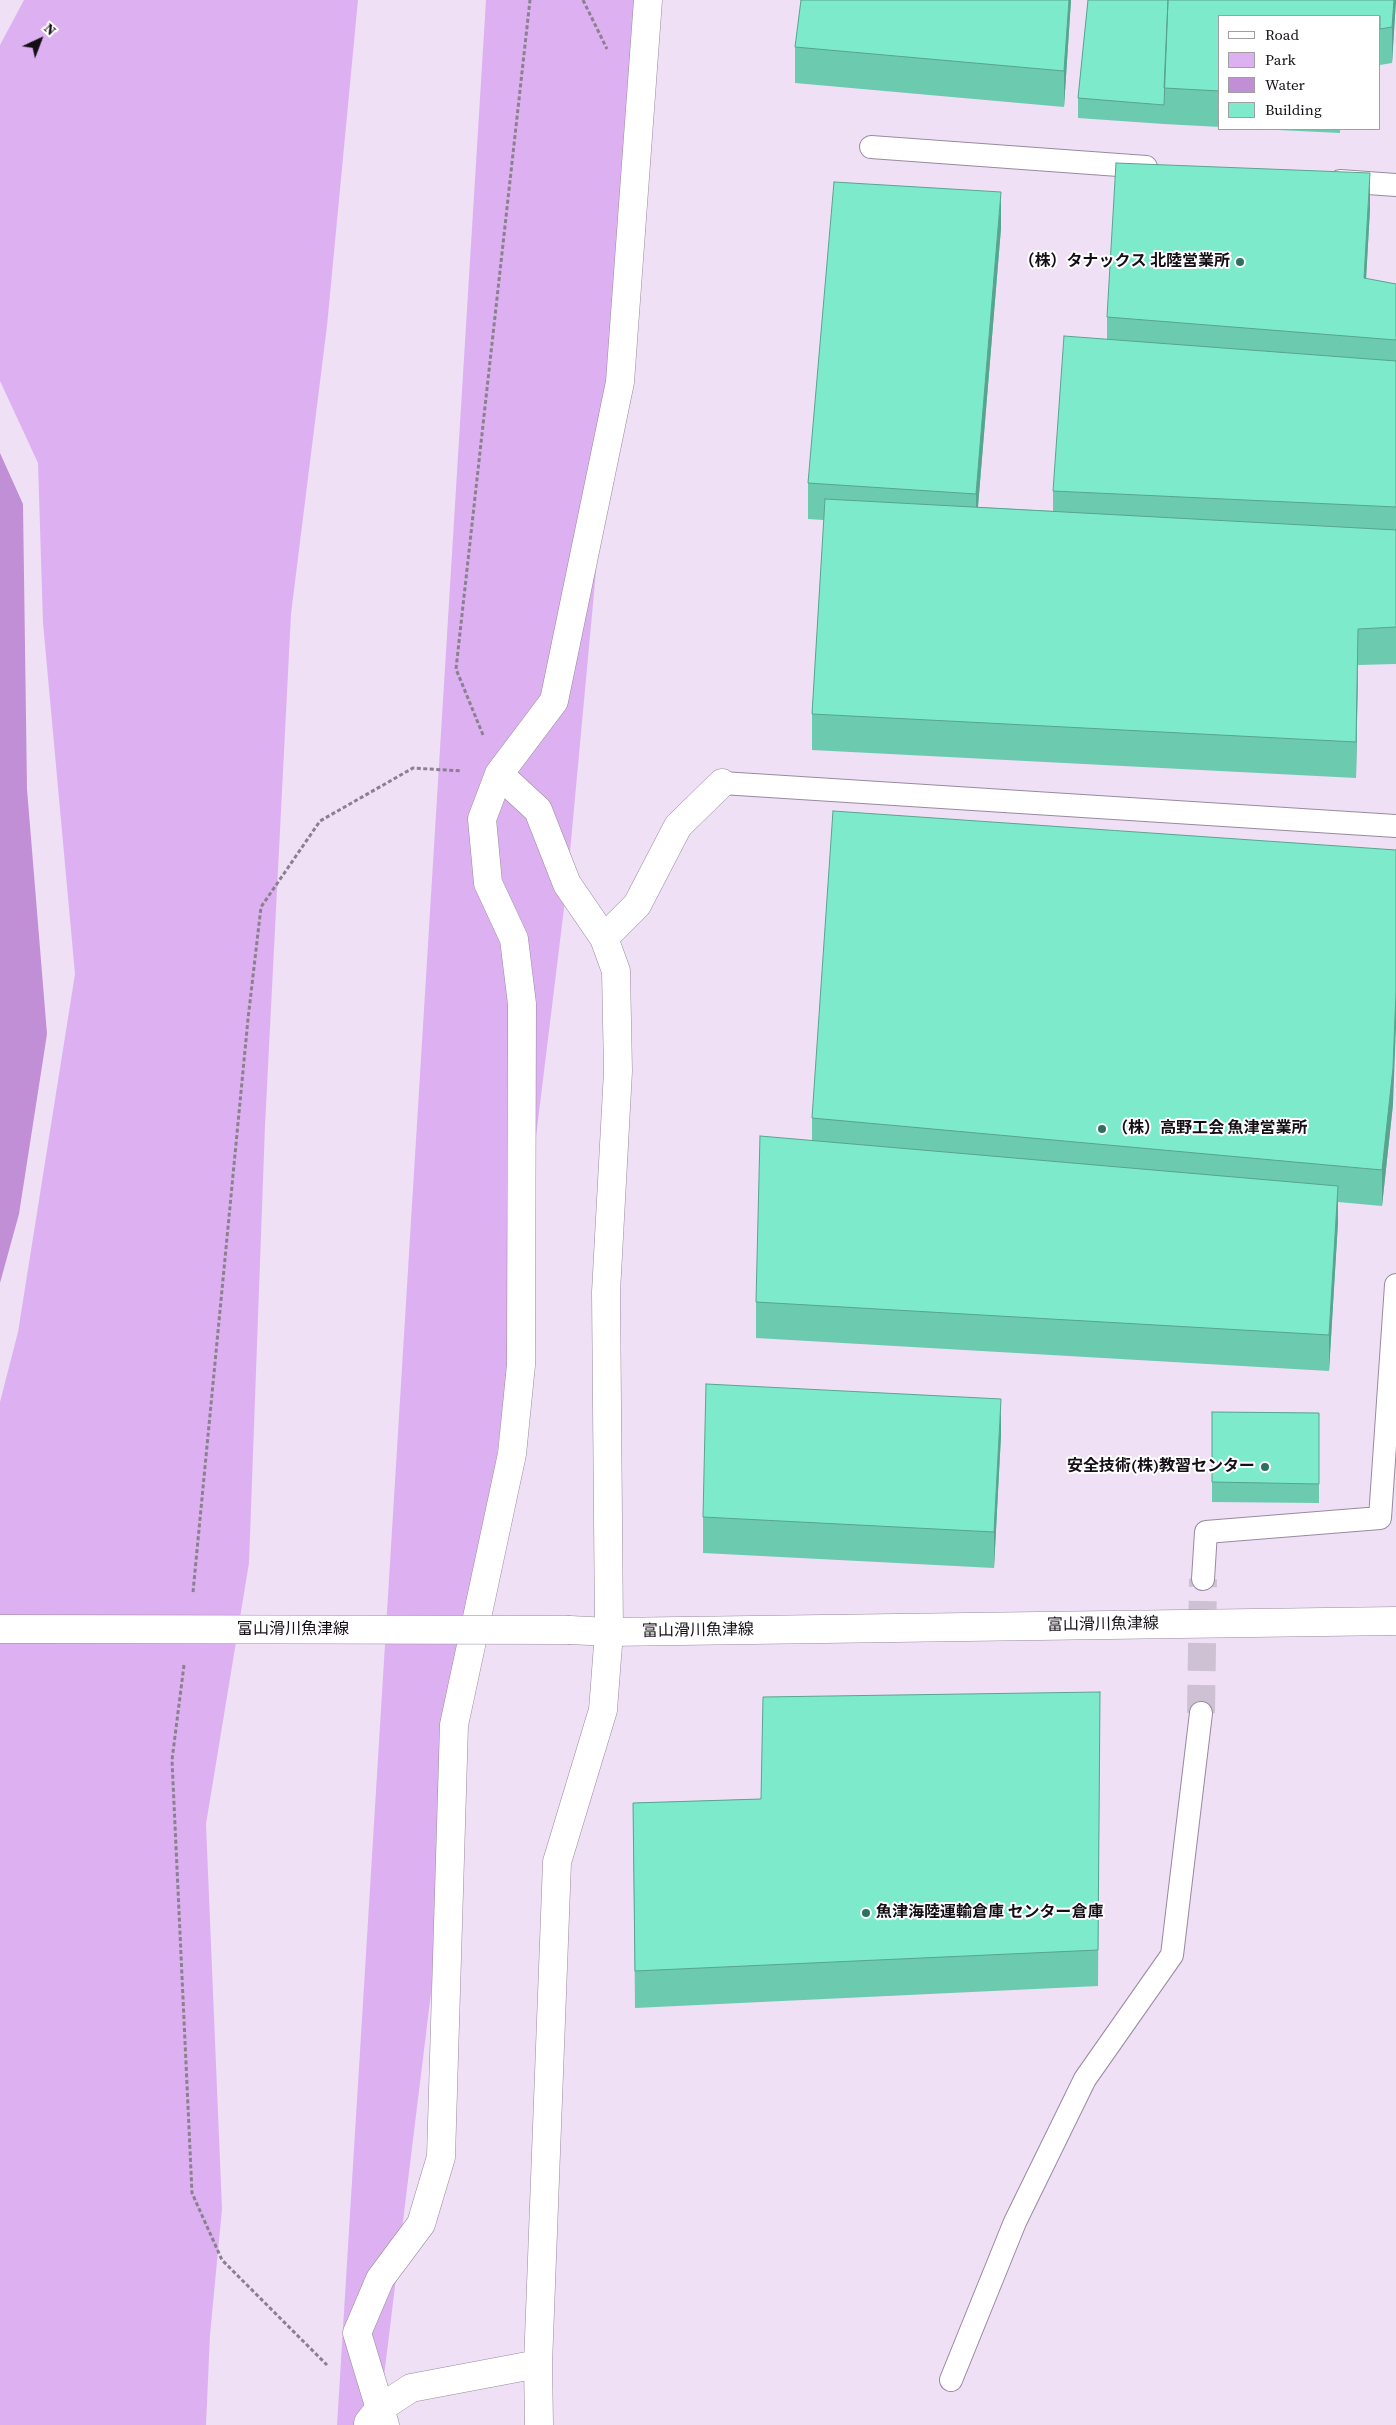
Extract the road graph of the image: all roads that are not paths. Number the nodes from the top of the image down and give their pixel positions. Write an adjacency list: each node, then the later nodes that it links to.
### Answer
1 (648, 0): 6 (street)
2 (871, 147): 3 (lane)
3 (1168, 169)
4 (1317, 179): 5 (lane)
5 (1396, 185)
6 (499, 774): 9 (street); 18 (street)
7 (722, 783): 8 (lane); 9 (street)
8 (1396, 826)
9 (604, 938): 14 (street)
10 (1396, 1285): 11 (lane)
11 (1203, 1579)
12 (1396, 1621): 14 (street, 富山滑川魚津線)
13 (0, 1629): 14 (street, 富山滑川魚津線, bridge)
14 (609, 1632): 16 (street)
15 (1201, 1713): 17 (lane)
16 (538, 2364): 18 (street); 19 (street)
17 (951, 2380)
18 (377, 2420)
19 (539, 2425)

